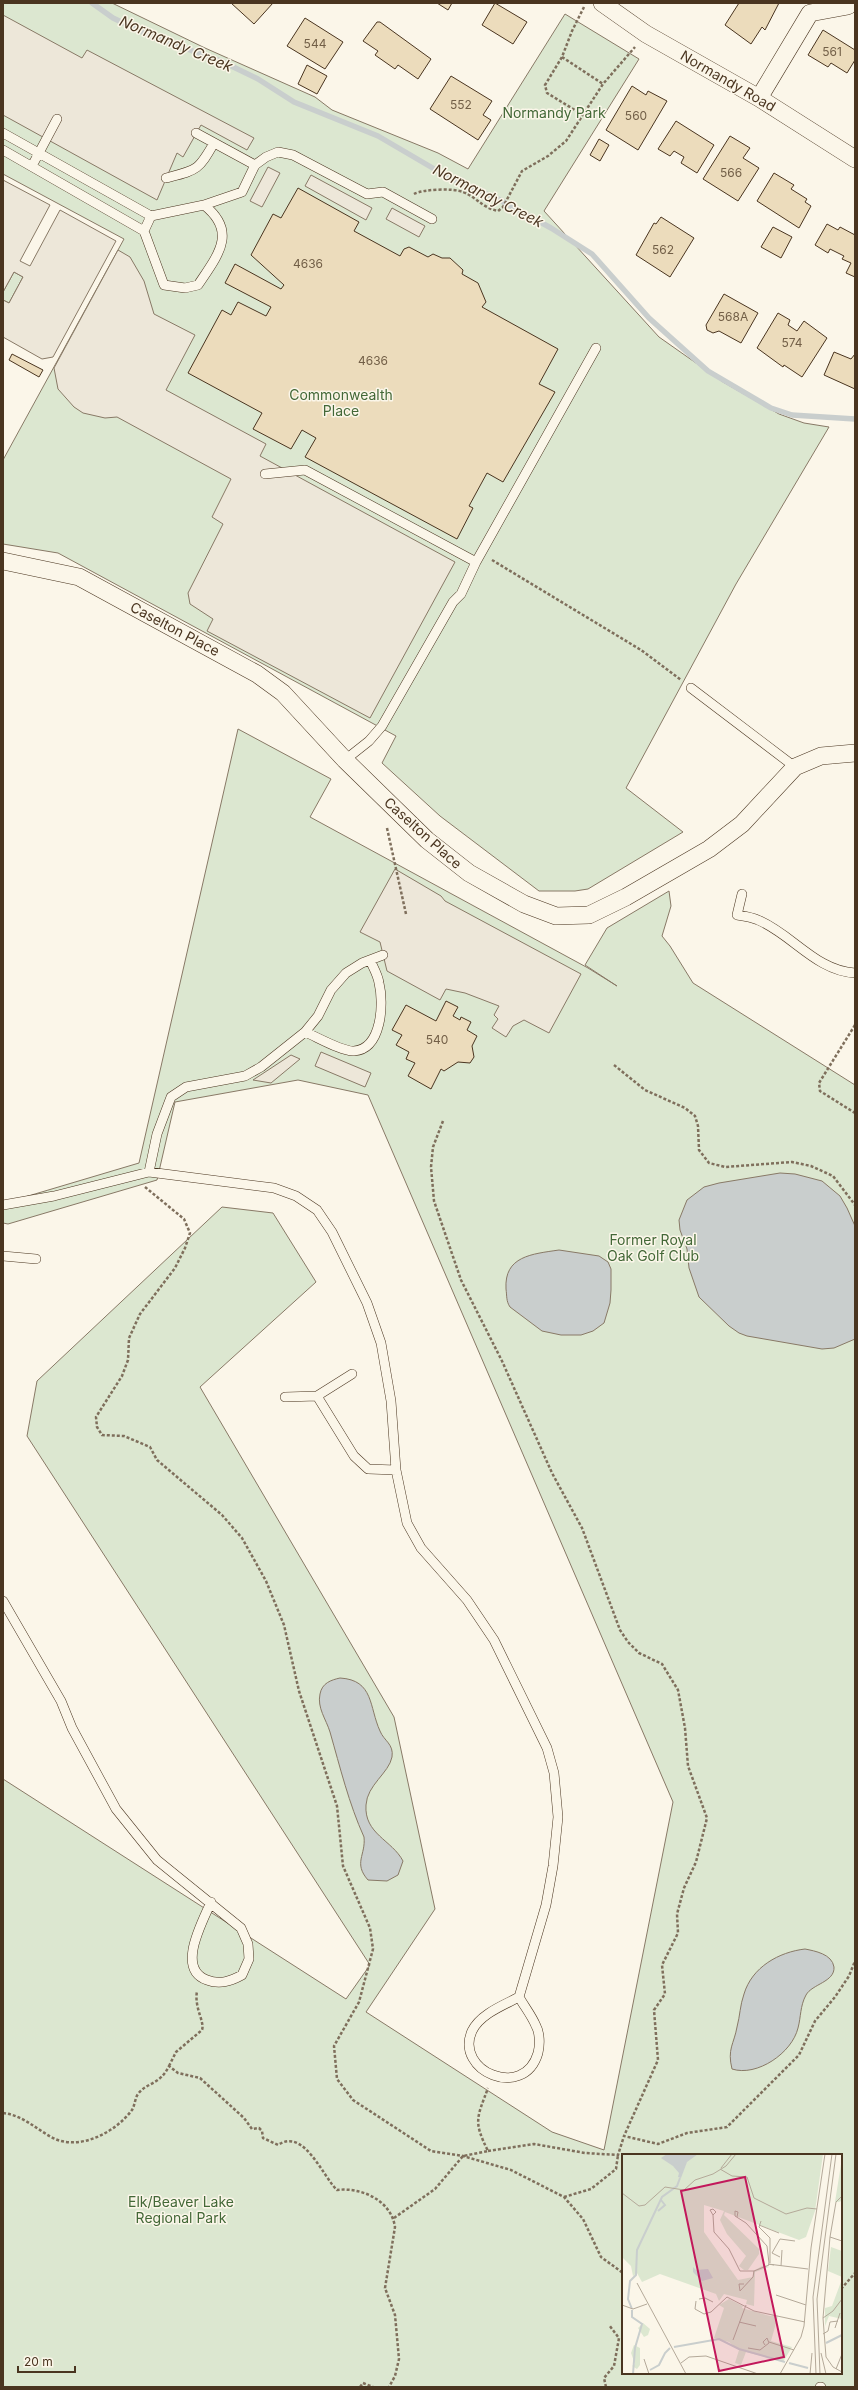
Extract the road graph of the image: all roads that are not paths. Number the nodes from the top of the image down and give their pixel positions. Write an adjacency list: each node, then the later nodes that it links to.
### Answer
1 (602, 3): 4 (street, Normandy Road)
2 (848, 6): 3 (street)
3 (809, 8): 4 (street)
4 (759, 98): 11 (street, Normandy Road)
5 (57, 119): 10 (lane)
6 (3, 133): 10 (lane)
7 (196, 133): 8 (lane)
8 (214, 143): 12 (lane); 14 (lane)
9 (3, 150): 13 (lane)
10 (39, 153): 13 (lane); 16 (lane)
11 (855, 159)
12 (255, 165): 15 (lane); 17 (lane)
13 (32, 166): 18 (lane)
14 (166, 178)
15 (204, 205): 16 (lane); 18 (lane)
16 (151, 216): 18 (lane)
17 (432, 219)
18 (144, 231)
19 (596, 348): 22 (lane)
20 (265, 474): 22 (lane)
21 (3, 561): 25 (street, Caselton Place)
22 (476, 562): 25 (lane)
23 (690, 688): 26 (lane)
24 (855, 753): 26 (street, Caselton Place)
25 (345, 760): 26 (street, Caselton Place)
26 (795, 767)
27 (742, 894): 30 (lane)
28 (383, 955): 29 (lane)
29 (370, 960): 31 (lane); 31 (lane)
30 (855, 973)
31 (305, 1032): 32 (lane)
32 (149, 1172): 33 (lane); 39 (lane)
33 (3, 1205)
34 (3, 1256): 35 (lane)
35 (36, 1259)
36 (352, 1374): 37 (lane)
37 (317, 1396): 38 (lane); 39 (lane)
38 (285, 1397)
39 (396, 1470): 42 (lane)
40 (3, 1601): 41 (lane)
41 (211, 1902): 41 (lane)
42 (519, 1997): 42 (lane)

